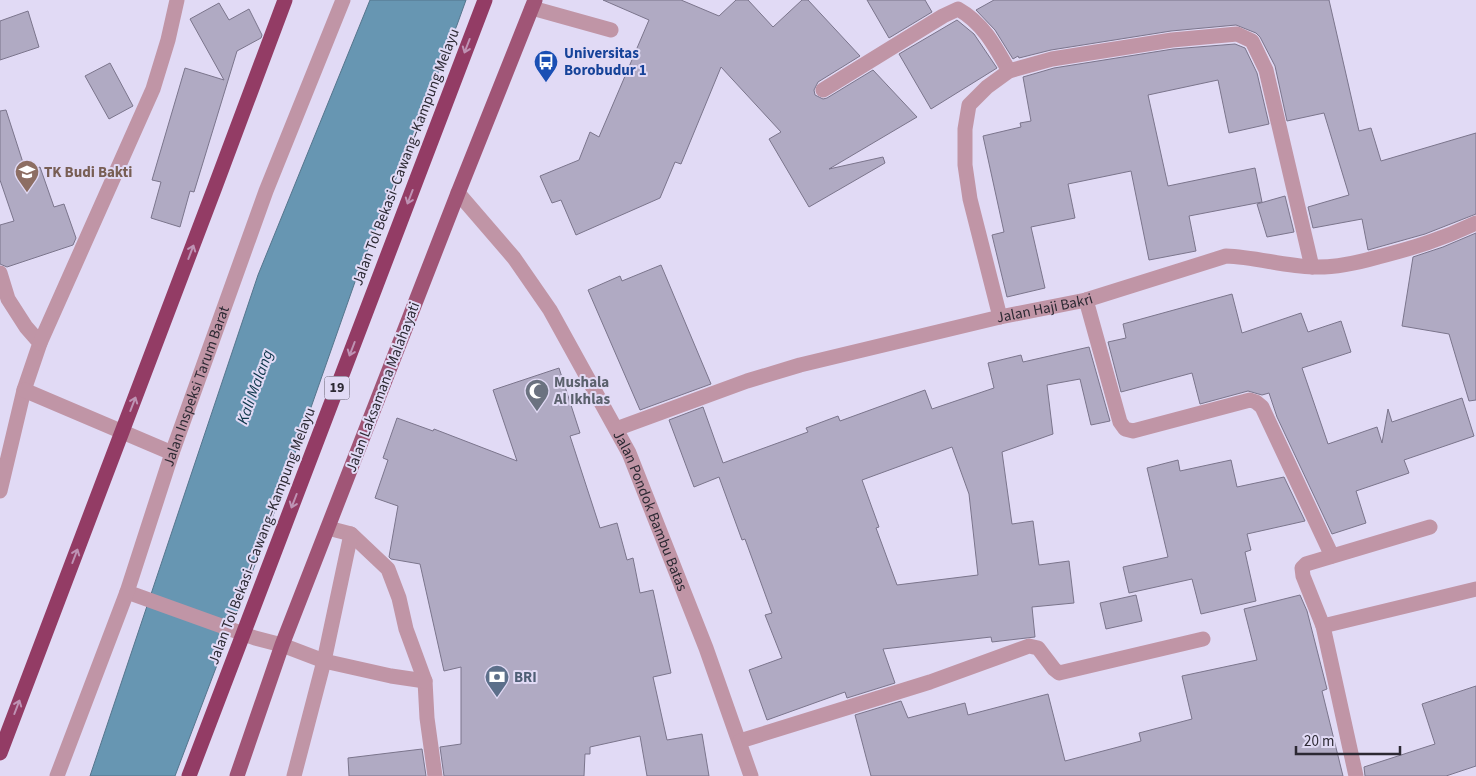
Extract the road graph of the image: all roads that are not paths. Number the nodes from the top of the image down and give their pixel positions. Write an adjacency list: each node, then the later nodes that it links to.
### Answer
1 (177, 0): 15 (street)
2 (285, 0): 32 (highway, one-way to 2, bridge)
3 (343, 0): 18 (street, Jalan Inspeksi Tarum Barat)
4 (485, 0): 34 (highway, Jalan Tol Bekasi–Cawang–Kampung Melayu / 19, one-way to 34, bridge)
5 (534, 4): 6 (street); 9 (main road, Jalan Laksamana Malahayati)
6 (612, 30)
7 (1009, 71): 8 (street); 11 (street); 14 (street)
8 (823, 90)
9 (458, 193): 17 (street, Jalan Pondok Bambu Batas); 21 (main road, Jalan Laksamana Malahayati)
10 (1476, 223): 11 (street, Jalan Haji Bakri)
11 (1312, 268): 13 (street, Jalan Haji Bakri)
12 (0, 273): 15 (street)
13 (1086, 300): 14 (street, Jalan Haji Bakri); 23 (street)
14 (1000, 317): 17 (street, Jalan Haji Bakri)
15 (40, 343): 16 (street)
16 (24, 390): 18 (street); 19 (street)
17 (616, 429): 31 (street, Jalan Pondok Bambu Batas)
18 (172, 453): 25 (street, Jalan Inspeksi Tarum Barat)
19 (0, 491)
20 (1430, 527): 23 (street)
21 (328, 528): 22 (street); 28 (main road, Jalan Laksamana Malahayati)
22 (351, 534): 29 (street); 30 (street)
23 (1332, 556): 26 (street)
24 (1476, 589): 26 (street)
25 (127, 592): 28 (street); 33 (street, Jalan Inspeksi Tarum Barat)
26 (1323, 626): 39 (street)
27 (1203, 639): 31 (street)
28 (282, 645): 29 (street); 35 (main road, Jalan Laksamana Malahayati)
29 (324, 661): 30 (street); 36 (street)
30 (425, 681): 37 (street)
31 (740, 741): 38 (street, Jalan Pondok Bambu Batas)
32 (0, 753)
33 (57, 776)
34 (189, 776)
35 (237, 776)
36 (294, 776)
37 (435, 776)
38 (751, 776)
39 (1356, 776)

